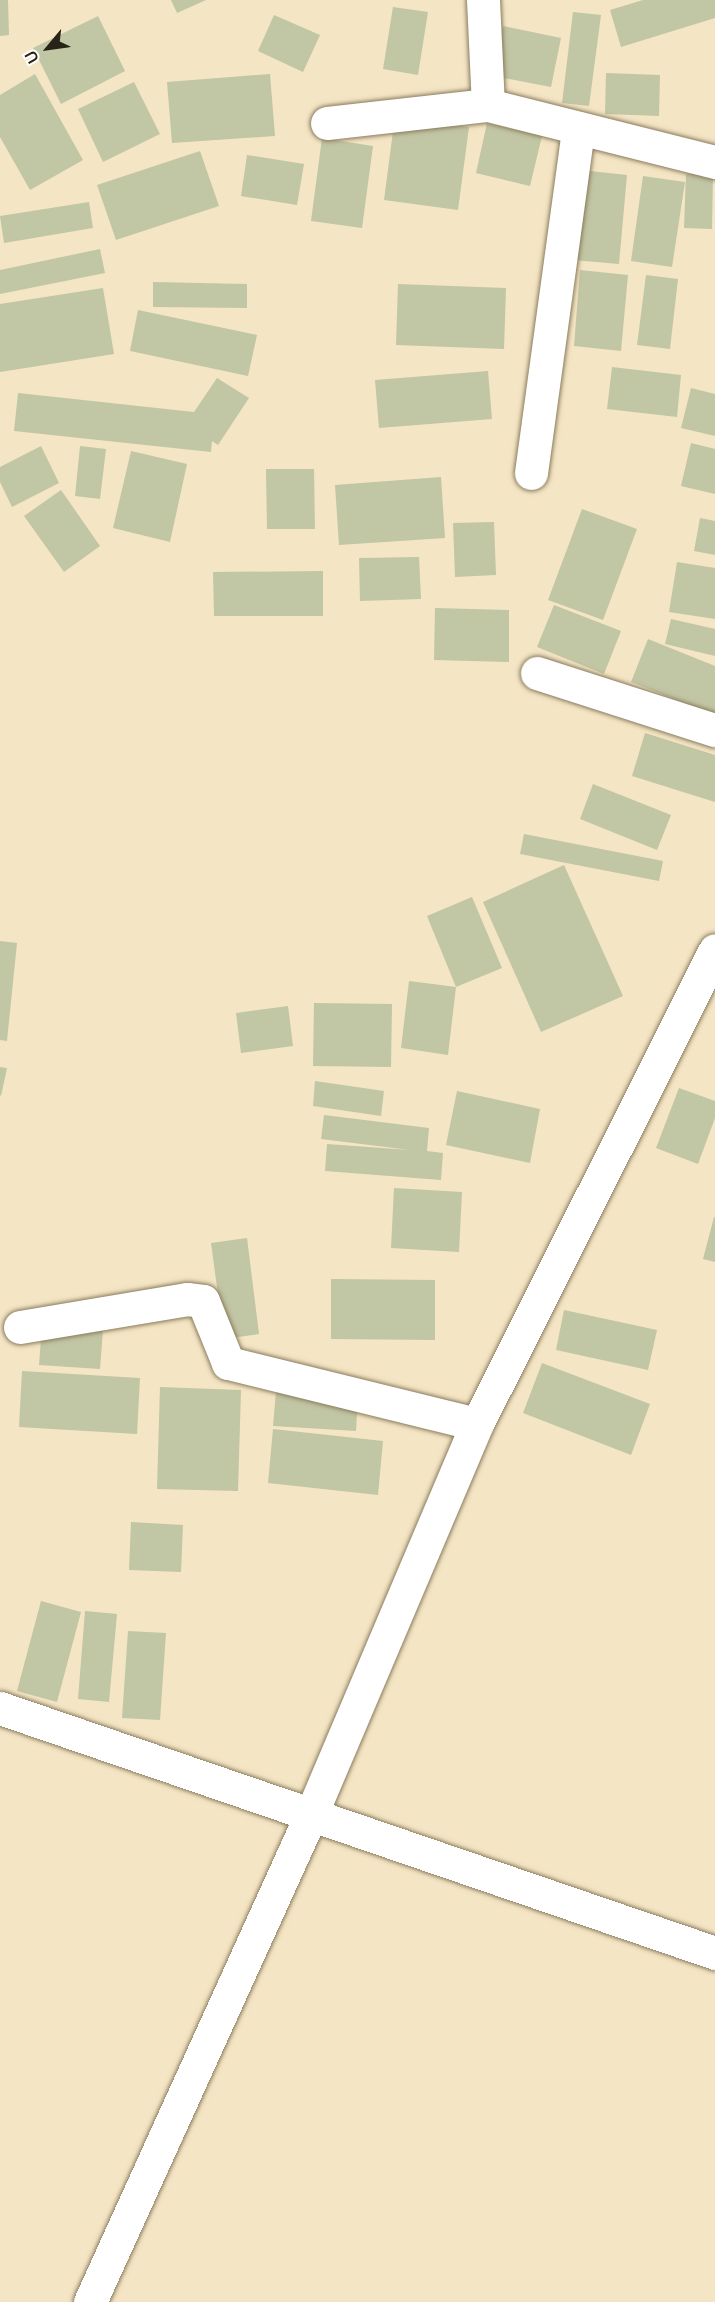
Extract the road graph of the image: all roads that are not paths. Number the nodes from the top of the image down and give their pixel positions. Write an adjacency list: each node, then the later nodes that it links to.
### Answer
1 (483, 0): 2 (street)
2 (488, 105): 3 (street); 4 (street)
3 (327, 123)
4 (578, 128): 5 (street); 6 (street)
5 (715, 162)
6 (531, 473)
7 (537, 673): 8 (street)
8 (715, 730)
9 (715, 950): 11 (street)
10 (20, 1327): 11 (street)
11 (477, 1424): 13 (street)
12 (0, 1708): 13 (street)
13 (310, 1817): 14 (street); 15 (street)
14 (715, 1953)
15 (90, 2302)

